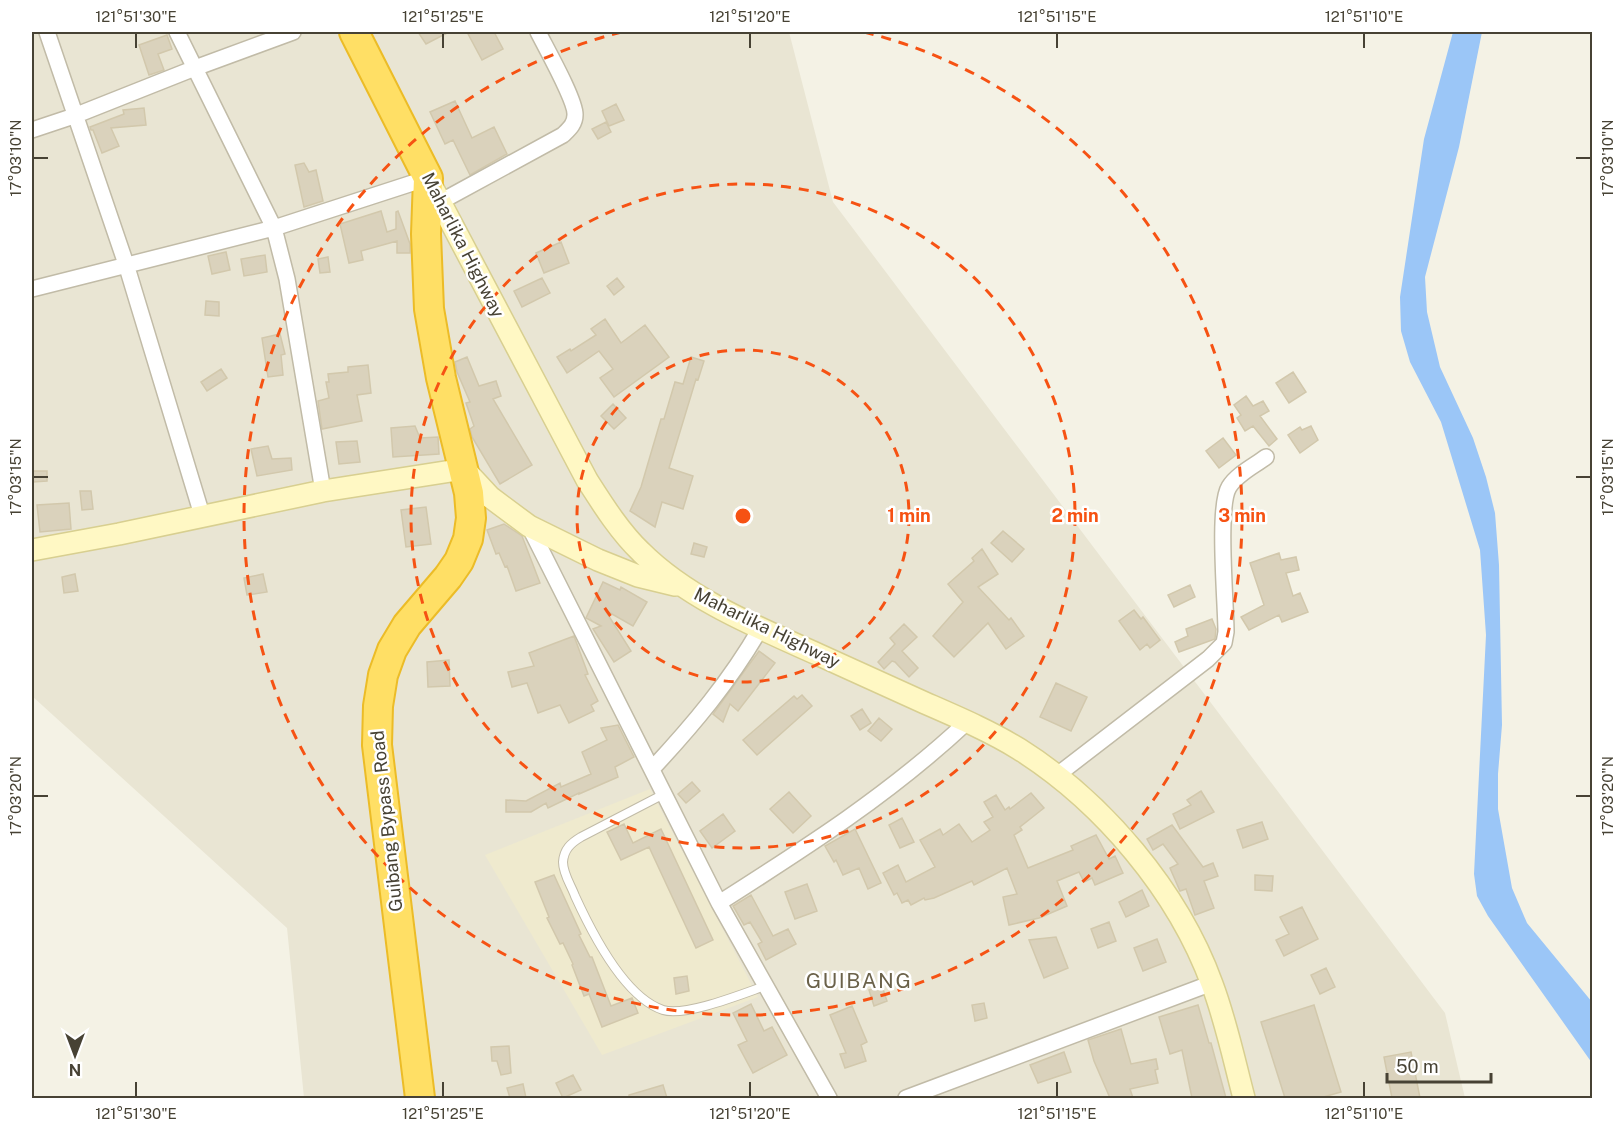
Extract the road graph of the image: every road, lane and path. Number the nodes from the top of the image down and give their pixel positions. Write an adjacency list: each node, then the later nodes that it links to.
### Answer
1 (47, 32): 7 (street)
2 (177, 32): 6 (street)
3 (293, 32): 6 (street)
4 (354, 32): 9 (highway, Maharlika Highway)
5 (538, 32): 9 (street)
6 (195, 68): 7 (street); 10 (street)
7 (74, 116): 8 (street); 11 (street)
8 (32, 130)
9 (434, 190): 10 (street); 14 (highway, Guibang Bypass Road); 19 (main road, Maharlika Highway)
10 (274, 228): 11 (street); 15 (street)
11 (126, 264): 12 (street); 16 (street)
12 (32, 290)
13 (1266, 457): 23 (street)
14 (464, 469): 15 (main road); 17 (main road); 28 (highway, Guibang Bypass Road)
15 (323, 490): 16 (main road)
16 (202, 515): 18 (main road)
17 (529, 526): 19 (main road); 22 (street)
18 (32, 550)
19 (684, 587): 20 (main road, Maharlika Highway)
20 (760, 629): 21 (main road, Maharlika Highway); 22 (street)
21 (967, 722): 23 (main road, Maharlika Highway); 25 (street)
22 (652, 769): 24 (street)
23 (1056, 776): 26 (main road, Maharlika Highway)
24 (664, 794): 25 (street); 27 (lane)
25 (719, 903): 27 (street)
26 (1212, 983): 30 (street); 31 (main road, Maharlika Highway)
27 (765, 986): 29 (street)
28 (420, 1098)
29 (829, 1098)
30 (906, 1098)
31 (1244, 1098)

